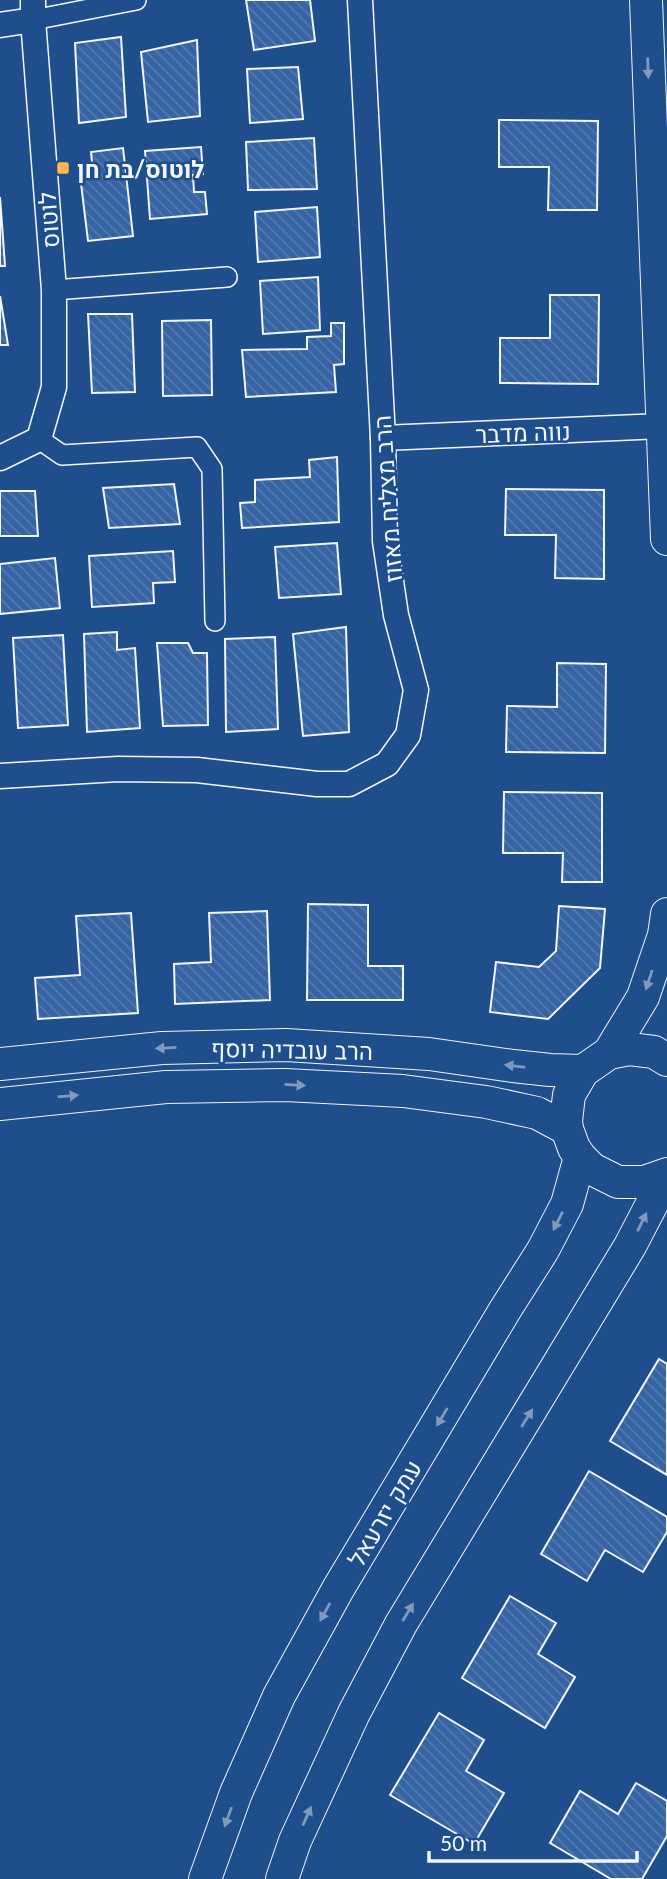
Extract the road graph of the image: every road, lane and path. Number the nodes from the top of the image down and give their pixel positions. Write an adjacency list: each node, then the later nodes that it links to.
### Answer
1 (136, 0): 4 (street)
2 (360, 0): 9 (street, הרב מצליח מאזוז)
3 (646, 0): 8 (street, one-way to 8)
4 (33, 10): 5 (street); 7 (street, לוטוס)
5 (0, 25)
6 (227, 277): 7 (street)
7 (54, 290): 10 (street, לוטוס)
8 (662, 426): 9 (street, נווה מדבר); 12 (street)
9 (383, 438): 14 (street, הרב מצליח מאזוז)
10 (39, 439): 11 (street); 13 (street)
11 (0, 458)
12 (667, 539)
13 (215, 621)
14 (0, 776)
15 (667, 914): 16 (street, one-way to 16)
16 (609, 1053): 17 (street); 19 (street)
17 (667, 1060)
18 (0, 1064): 19 (street, הרב עובדיה יוסף, one-way to 18)
19 (583, 1070): 21 (street, עמק יזרעאל)
20 (0, 1104): 21 (street, הרב עובדיה יוסף, one-way to 21)
21 (573, 1143): 22 (street, הרב עובדיה יוסף); 23 (street, עמק יזרעאל, one-way to 23)
22 (667, 1174): 24 (street, one-way to 22)
23 (205, 1879)
24 (282, 1879)

